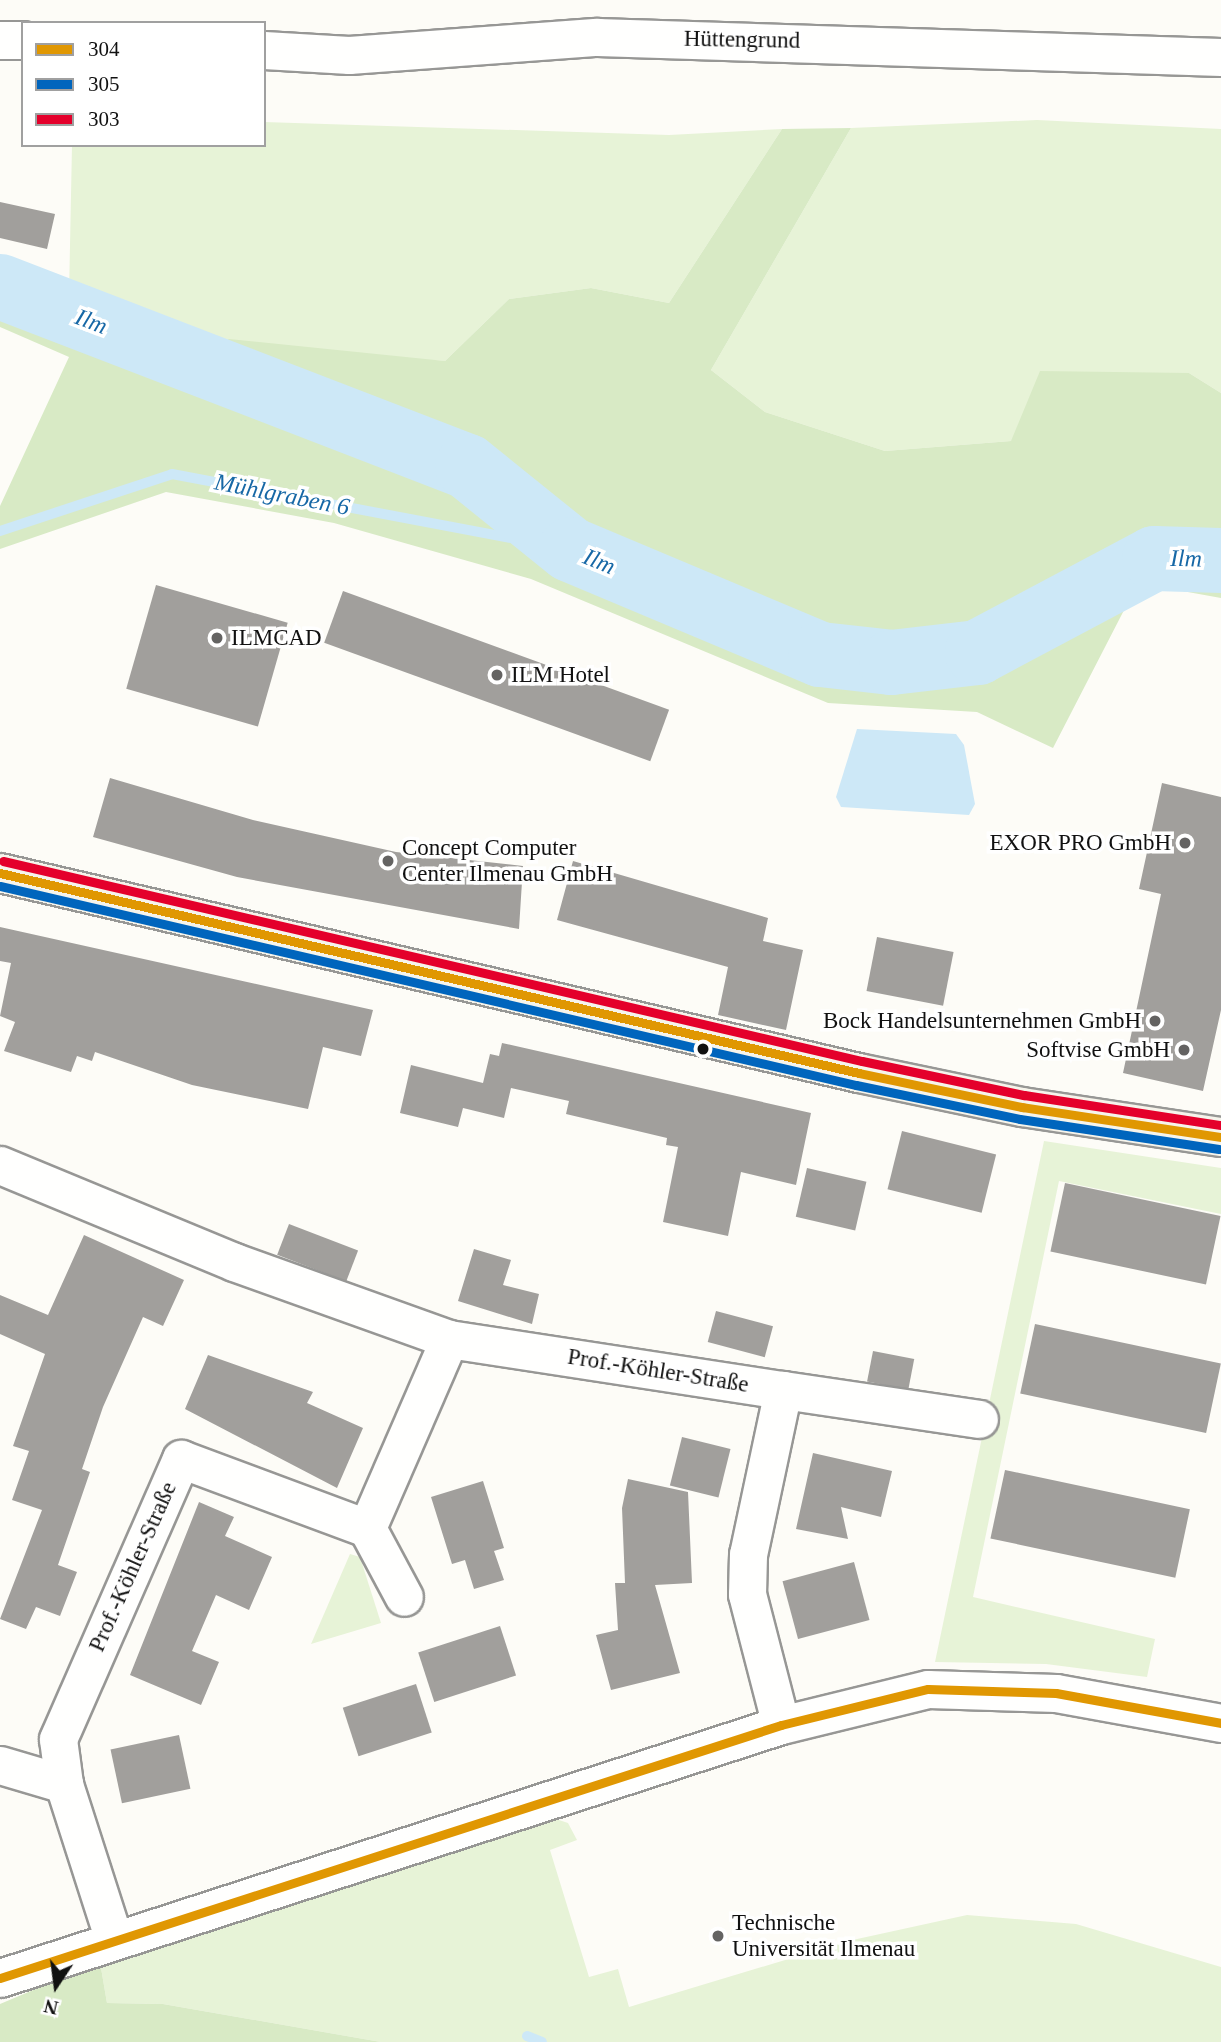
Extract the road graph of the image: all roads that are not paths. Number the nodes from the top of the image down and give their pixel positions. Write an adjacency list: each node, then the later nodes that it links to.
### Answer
1 (0, 40): 2 (street)
2 (21, 40)
3 (266, 50): 4 (street, Hüttengrund)
4 (1221, 57)
5 (0, 873): 6 (main road)
6 (1221, 1137)
7 (0, 1165): 8 (street, Prof.-Köhler-Straße)
8 (449, 1339): 9 (street, Prof.-Köhler-Straße); 11 (street)
9 (783, 1390): 10 (street, Prof.-Köhler-Straße); 14 (street)
10 (979, 1419)
11 (367, 1528): 12 (street); 16 (street, Prof.-Köhler-Straße)
12 (404, 1597)
13 (1221, 1723): 14 (street)
14 (781, 1725): 17 (street)
15 (0, 1766): 16 (street)
16 (64, 1784): 17 (street, Prof.-Köhler-Straße)
17 (114, 1940): 18 (street)
18 (0, 1978)

